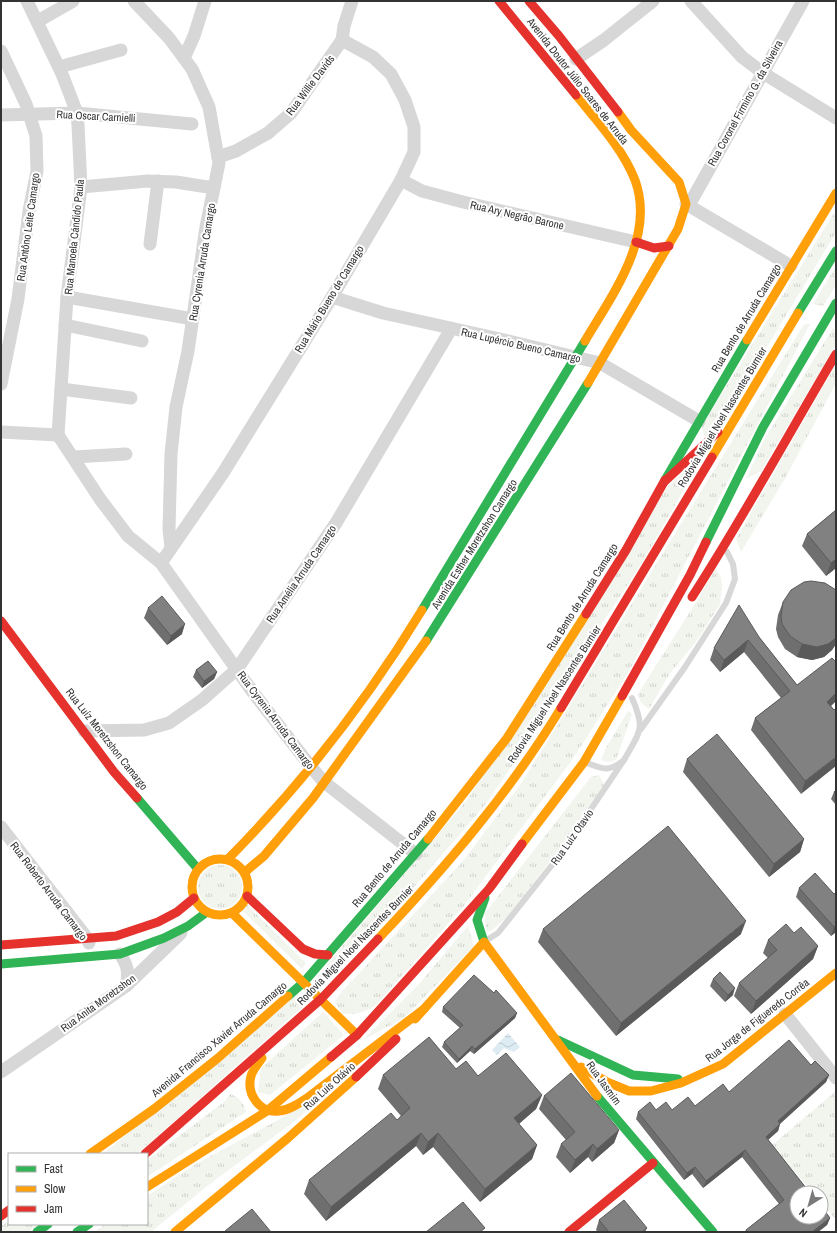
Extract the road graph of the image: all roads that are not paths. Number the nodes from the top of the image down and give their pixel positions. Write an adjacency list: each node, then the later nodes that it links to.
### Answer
1 (27, 1): 11 (street, Rua Manoela Cándido Paula)
2 (73, 1): 11 (street)
3 (134, 1): 15 (street, Rua Cyrenia Arruda Camargo)
4 (205, 1): 15 (street)
5 (352, 1): 12 (street, Rua Willie Davids)
6 (499, 1): 30 (main road, Avenida Doutor Júlio Soares de Arruda)
7 (529, 1): 16 (main road, Avenida Doutor Júlio Soares de Arruda)
8 (653, 1): 16 (street)
9 (691, 1): 18 (street)
10 (803, 1): 18 (street, Rua Coronel Firmino G. da Silveira)
11 (38, 21): 17 (street, Rua Manoela Cándido Paula)
12 (342, 40): 24 (street, Rua Willie Davids); 29 (street, Rua Mário Bueno de Camargo)
13 (121, 50): 17 (street)
14 (1, 51): 20 (street, Rua Antôno Leite Camargo)
15 (184, 58): 24 (street, Rua Cyrenia Arruda Camargo)
16 (576, 59): 26 (main road, Avenida Doutor Júlio Soares de Arruda)
17 (59, 67): 19 (street, Rua Manoela Cándido Paula)
18 (763, 72): 22 (street); 28 (street, Rua Coronel Firmino G. da Silveira)
19 (77, 113): 20 (street, Rua Oscar Carnielli); 23 (street, Rua Oscar Carnielli); 33 (street, Rua Manoela Cándido Paula)
20 (29, 114): 21 (street, Rua Oscar Carnielli); 56 (street, Rua Antôno Leite Camargo)
21 (1, 115)
22 (836, 118)
23 (192, 124)
24 (218, 157): 34 (street, Rua Cyrenia Arruda Camargo)
25 (655, 168): 26 (main road)
26 (667, 169): 32 (main road, Avenida Doutor Júlio Soares de Arruda)
27 (644, 172): 30 (main road)
28 (705, 175): 32 (street); 36 (street, Rua Coronel Firmino G. da Silveira)
29 (401, 180): 38 (street, Rua Ary Negrão Barone); 44 (street, Rua Mário Bueno de Camargo)
30 (634, 180): 37 (main road, Avenida Doutor Júlio Soares de Arruda)
31 (158, 181): 33 (street); 34 (street); 39 (street)
32 (679, 182): 36 (main road, Avenida Doutor Júlio Soares de Arruda)
33 (81, 187): 43 (street, Rua Manoela Cándido Paula)
34 (214, 188): 48 (street, Rua Cyrenia Arruda Camargo)
35 (836, 193): 42 (main road, Rua Bento de Arruda Camargo)
36 (686, 204): 40 (main road, Avenida Esther Moretzshon Camargo); 42 (street)
37 (638, 226): 38 (main road, Avenida Esther Moretzshon Camargo)
38 (636, 242): 40 (main road); 54 (main road, Avenida Esther Moretzshon Camargo)
39 (150, 244)
40 (669, 246): 55 (main road, Avenida Esther Moretzshon Camargo)
41 (836, 251): 50 (main road, Rodovia Miguel Noel Nascentes Burnier)
42 (791, 266): 60 (main road, Rua Bento de Arruda Camargo)
43 (67, 297): 48 (street); 49 (street, Rua Manoela Cándido Paula)
44 (332, 297): 51 (street, Rua Lupércio Bueno Camargo); 67 (street, Rua Mário Bueno de Camargo)
45 (836, 303): 47 (main road)
46 (809, 315): 50 (main road)
47 (828, 317): 73 (main road)
48 (193, 319): 67 (street, Rua Cyrenia Arruda Camargo)
49 (65, 325): 52 (street); 57 (street, Rua Manoela Cándido Paula)
50 (791, 325): 59 (main road, Rodovia Miguel Noel Nascentes Burnier)
51 (451, 328): 54 (street, Rua Lupércio Bueno Camargo); 71 (street, Rua Amélia Arruda Camargo)
52 (142, 342)
53 (836, 354): 66 (main road)
54 (575, 358): 55 (street, Rua Lupércio Bueno Camargo); 78 (main road, Avenida Esther Moretzshon Camargo)
55 (600, 363): 60 (street, Rua Lupércio Bueno Camargo); 79 (main road, Avenida Esther Moretzshon Camargo)
56 (1, 384)
57 (61, 388): 58 (street); 62 (street, Rua Manoela Cándido Paula)
58 (130, 398)
59 (734, 418): 65 (main road); 103 (main road, Rodovia Miguel Noel Nascentes Burnier)
60 (699, 421): 65 (main road, Rua Bento de Arruda Camargo)
61 (1, 432): 62 (street)
62 (58, 435): 64 (street, Rua Cyrenia Arruda Camargo)
63 (126, 454): 64 (street)
64 (74, 457): 68 (street, Rua Cyrenia Arruda Camargo)
65 (665, 481): 81 (main road, Rua Bento de Arruda Camargo)
66 (724, 547): 69 (main road); 74 (lane, Rua Luiz Otavio)
67 (171, 548): 68 (street, Rua Mário Bueno de Camargo)
68 (161, 563): 71 (street, Rua Cyrenia Arruda Camargo)
69 (686, 608)
70 (1, 621): 75 (main road, Rua Luíz Moretzshon Camargo)
71 (237, 669): 75 (street, Rua Amélia Arruda Camargo); 78 (street, Rua Cyrenia Arruda Camargo)
72 (634, 694): 73 (main road); 74 (lane)
73 (621, 699): 77 (main road)
74 (641, 729): 76 (lane, Rua Luiz Otavio)
75 (84, 731): 83 (main road, Rua Luíz Moretzshon Camargo)
76 (624, 760): 77 (lane); 92 (lane, Rua Luiz Otavio)
77 (584, 762): 85 (main road)
78 (311, 767): 79 (street, Rua Cyrenia Arruda Camargo); 82 (main road, Avenida Esther Moretzshon Camargo)
79 (324, 782): 81 (street, Rua Cyrenia Arruda Camargo); 84 (main road, Avenida Esther Moretzshon Camargo)
80 (1, 827): 91 (street, Rua Roberto Arruda Camargo)
81 (416, 854): 95 (main road, Rua Bento de Arruda Camargo)
82 (228, 859): 83 (main road); 84 (main road)
83 (198, 869): 87 (main road)
84 (245, 872): 86 (main road)
85 (489, 889): 92 (main road, Rua Jasmim); 107 (main road)
86 (247, 896): 89 (main road); 95 (main road)
87 (194, 898): 88 (main road); 91 (main road)
88 (207, 912): 89 (main road); 90 (main road)
89 (232, 913): 101 (main road)
90 (188, 926): 94 (main road); 102 (street, Rua Anita Moretzshon)
91 (87, 938): 93 (main road); 96 (street, Rua Roberto Arruda Camargo)
92 (484, 942): 97 (main road, Rua Luis Otávio); 99 (main road, Rua Jasmim)
93 (1, 945)
94 (120, 954): 96 (main road); 102 (street)
95 (328, 955): 101 (main road, Rua Bento de Arruda Camargo)
96 (95, 956): 98 (main road)
97 (467, 963): 99 (main road); 104 (main road, Rua Luis Otávio)
98 (1, 964)
99 (505, 973): 108 (main road, Rua Jasmim)
100 (836, 973): 105 (main road, Rua Jorge de Figueredo Corrêa)
101 (304, 982): 103 (main road); 117 (main road, Avenida Francisco Xavier Arruda Camargo)
102 (126, 986): 111 (street, Rua Anita Moretzshon)
103 (321, 999): 106 (main road, Rodovia Miguel Noel Nascentes Burnier); 107 (main road)
104 (424, 1008): 116 (main road); 125 (main road, Rua Luis Otávio)
105 (785, 1014): 112 (street); 113 (main road, Rua Jorge de Figueredo Corrêa)
106 (290, 1027): 116 (main road); 118 (main road, Rodovia Miguel Noel Nascentes Burnier)
107 (357, 1036): 116 (main road)
108 (554, 1038): 109 (main road, Rua Jasmim); 110 (main road, Rua Jorge de Figueredo Corrêa)
109 (575, 1064): 114 (main road, Rua Jorge de Figueredo Corrêa); 115 (main road, Rua Jasmim)
110 (620, 1070): 113 (main road, Rua Jorge de Figueredo Corrêa); 114 (main road)
111 (1, 1072)
112 (836, 1078)
113 (689, 1080): 114 (main road, Rua Jorge de Figueredo Corrêa)
114 (614, 1086): 115 (main road)
115 (605, 1107): 119 (main road, Rua Jasmim)
116 (266, 1111): 120 (main road)
117 (91, 1153)
118 (146, 1153)
119 (653, 1163): 126 (main road); 127 (main road, Rua Jasmim)
120 (148, 1186)
121 (47, 1225): 123 (main road)
122 (88, 1225): 124 (main road)
123 (37, 1232)
124 (77, 1232)
125 (175, 1232)
126 (570, 1232)
127 (713, 1232)

